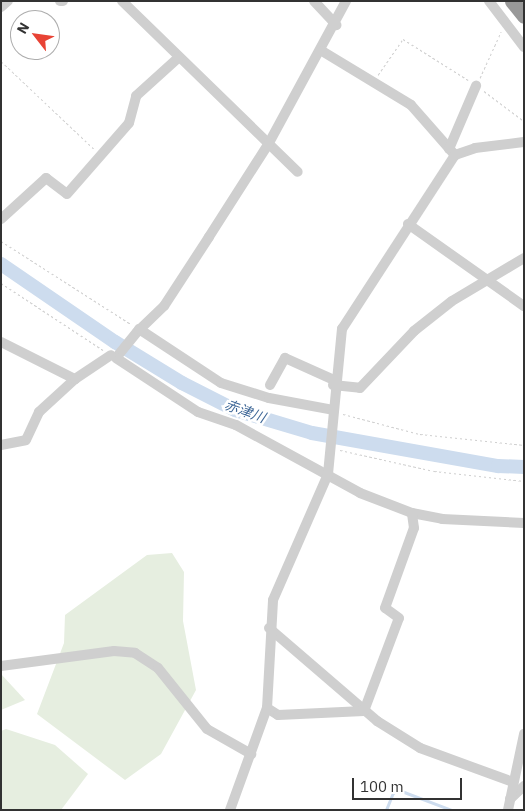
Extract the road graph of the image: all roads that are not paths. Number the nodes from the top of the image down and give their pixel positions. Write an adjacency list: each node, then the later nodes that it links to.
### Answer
1 (8, 1): 7 (street)
2 (122, 1): 12 (street)
3 (314, 1): 9 (street)
4 (346, 1): 9 (street)
5 (490, 1): 10 (street)
6 (512, 1): 8 (highway)
7 (1, 7)
8 (524, 16)
9 (336, 25): 11 (street)
10 (524, 47)
11 (322, 51): 15 (street); 16 (street)
12 (178, 58): 15 (street); 18 (street)
13 (476, 86): 16 (street)
14 (524, 142): 16 (street)
15 (269, 143): 17 (street); 23 (street)
16 (452, 152): 19 (street)
17 (298, 172)
18 (1, 219)
19 (408, 224): 21 (street); 27 (street)
20 (524, 258): 21 (street)
21 (488, 280): 22 (street); 27 (street)
22 (524, 306)
23 (138, 330): 25 (street); 29 (street)
24 (1, 342): 26 (street)
25 (115, 355): 26 (street); 31 (street)
26 (75, 379): 30 (street)
27 (334, 383): 28 (street); 29 (street)
28 (270, 385)
29 (333, 413): 31 (street)
30 (1, 445)
31 (328, 474): 32 (street); 34 (street)
32 (412, 513): 33 (street); 37 (street)
33 (524, 523)
34 (269, 628): 36 (street); 37 (street)
35 (1, 666): 39 (street)
36 (267, 708): 37 (street); 39 (street)
37 (364, 711): 40 (street)
38 (524, 734): 40 (street)
39 (251, 754): 43 (street)
40 (513, 782): 42 (street)
41 (524, 786): 42 (street)
42 (510, 799): 44 (street)
43 (230, 810)
44 (508, 810)

